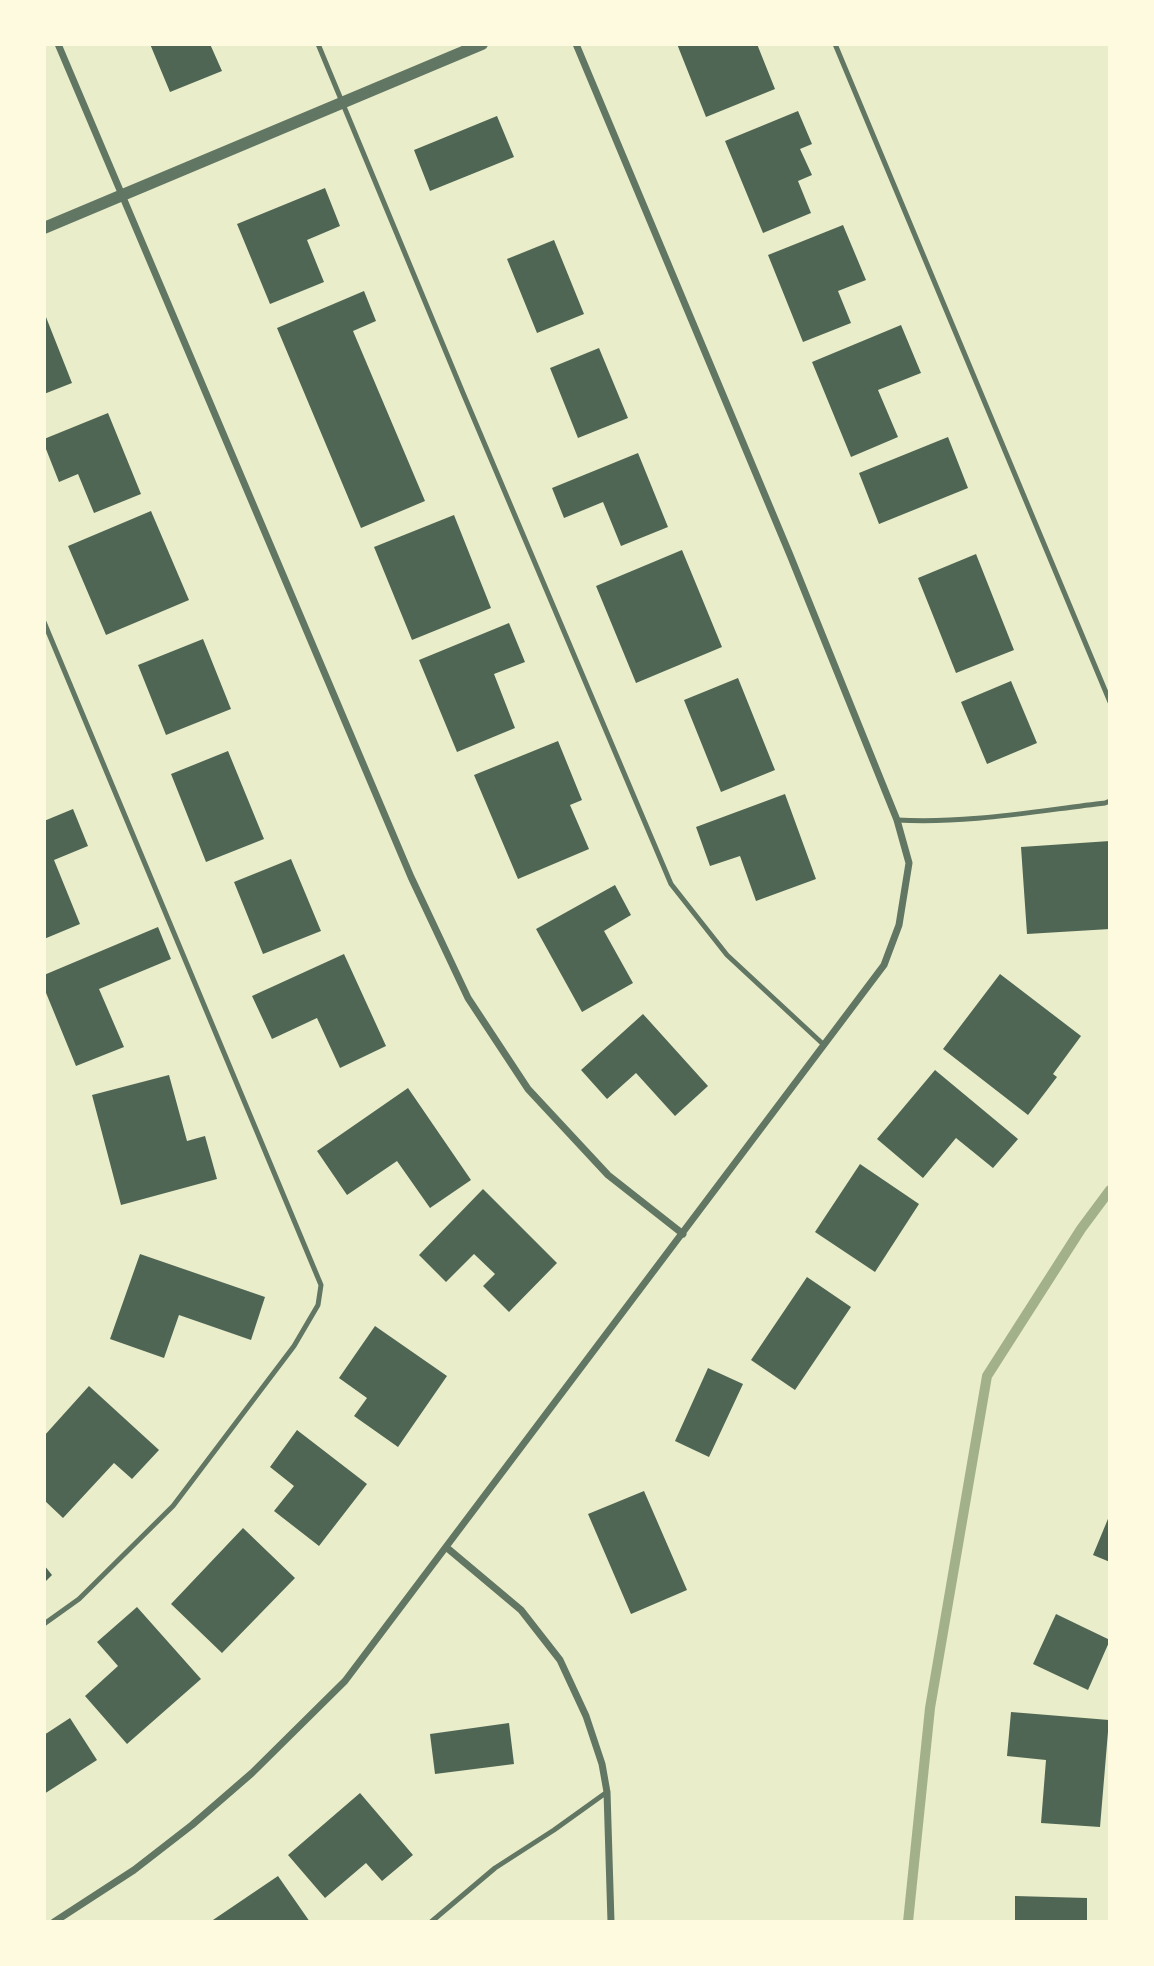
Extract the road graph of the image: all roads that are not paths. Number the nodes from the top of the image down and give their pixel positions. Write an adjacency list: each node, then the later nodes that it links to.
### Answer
1 (58, 44): 7 (street)
2 (318, 44): 6 (lane)
3 (482, 44): 6 (street)
4 (576, 44): 12 (street)
5 (835, 44): 10 (lane)
6 (343, 103): 7 (street); 13 (lane)
7 (122, 195): 8 (street); 14 (street)
8 (44, 228)
9 (44, 622): 16 (lane)
10 (1110, 702)
11 (1110, 801): 12 (lane)
12 (897, 820): 13 (street)
13 (824, 1045): 14 (street)
14 (683, 1234): 15 (street)
15 (446, 1548): 17 (street); 18 (street)
16 (44, 1624)
17 (607, 1792): 19 (lane); 20 (street)
18 (54, 1922)
19 (431, 1922)
20 (611, 1922)

